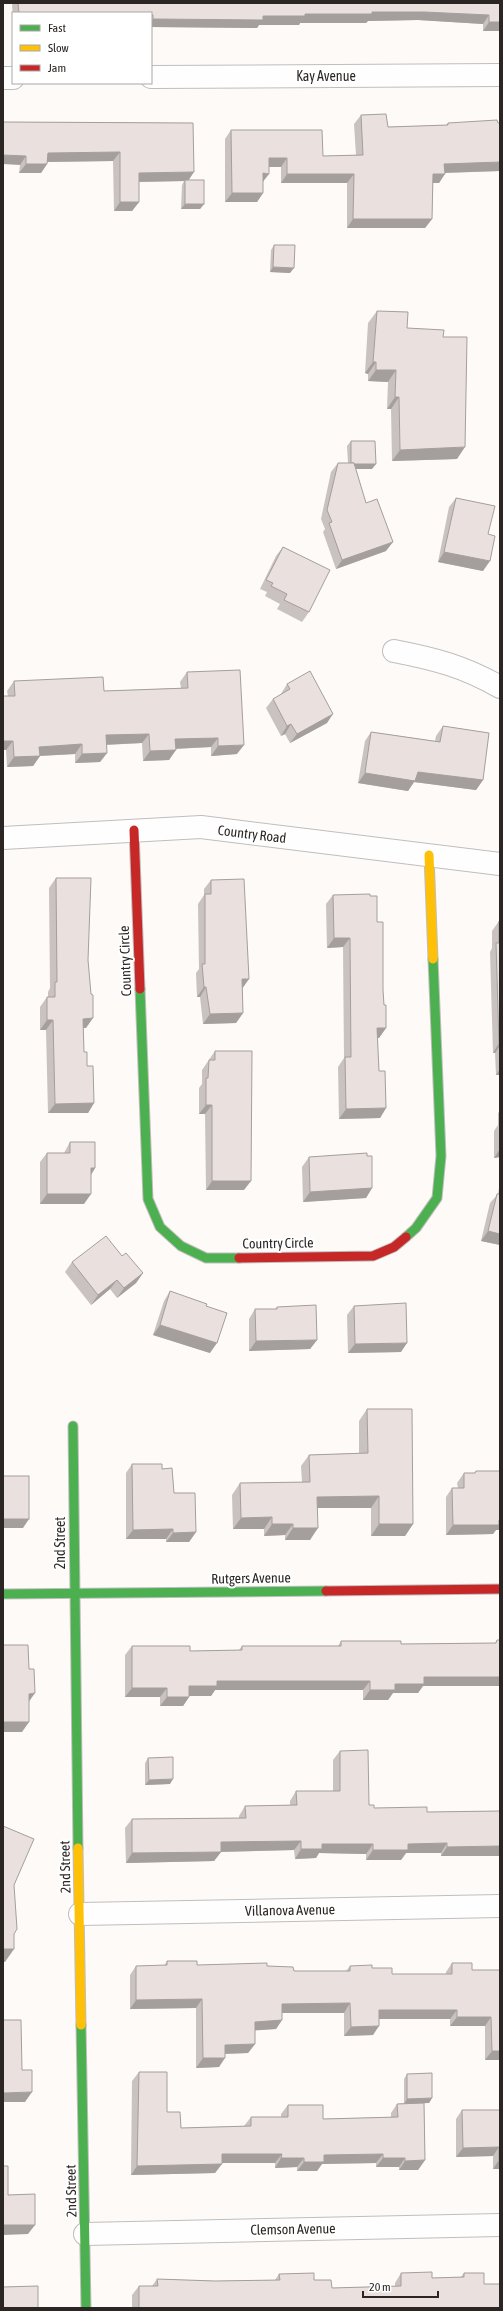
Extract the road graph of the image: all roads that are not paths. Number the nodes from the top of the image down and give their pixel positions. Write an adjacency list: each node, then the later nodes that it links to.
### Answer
1 (500, 75): 2 (street, Kay Avenue)
2 (152, 77)
3 (394, 651): 4 (street)
4 (500, 687)
5 (134, 830): 6 (street, Country Road); 7 (street, Country Road); 7 (street, Country Circle)
6 (3, 838)
7 (429, 855): 8 (street, Country Road)
8 (500, 864)
9 (73, 1426): 12 (street, 2nd Street)
10 (500, 1589): 12 (street, Rutgers Avenue)
11 (3, 1594): 12 (street, Rutgers Avenue)
12 (74, 1594): 14 (street, 2nd Street)
13 (500, 1906): 14 (street, Villanova Avenue)
14 (80, 1914): 16 (street, 2nd Street)
15 (500, 2225): 16 (street, Clemson Avenue)
16 (85, 2234): 17 (street, 2nd Street)
17 (86, 2308)

